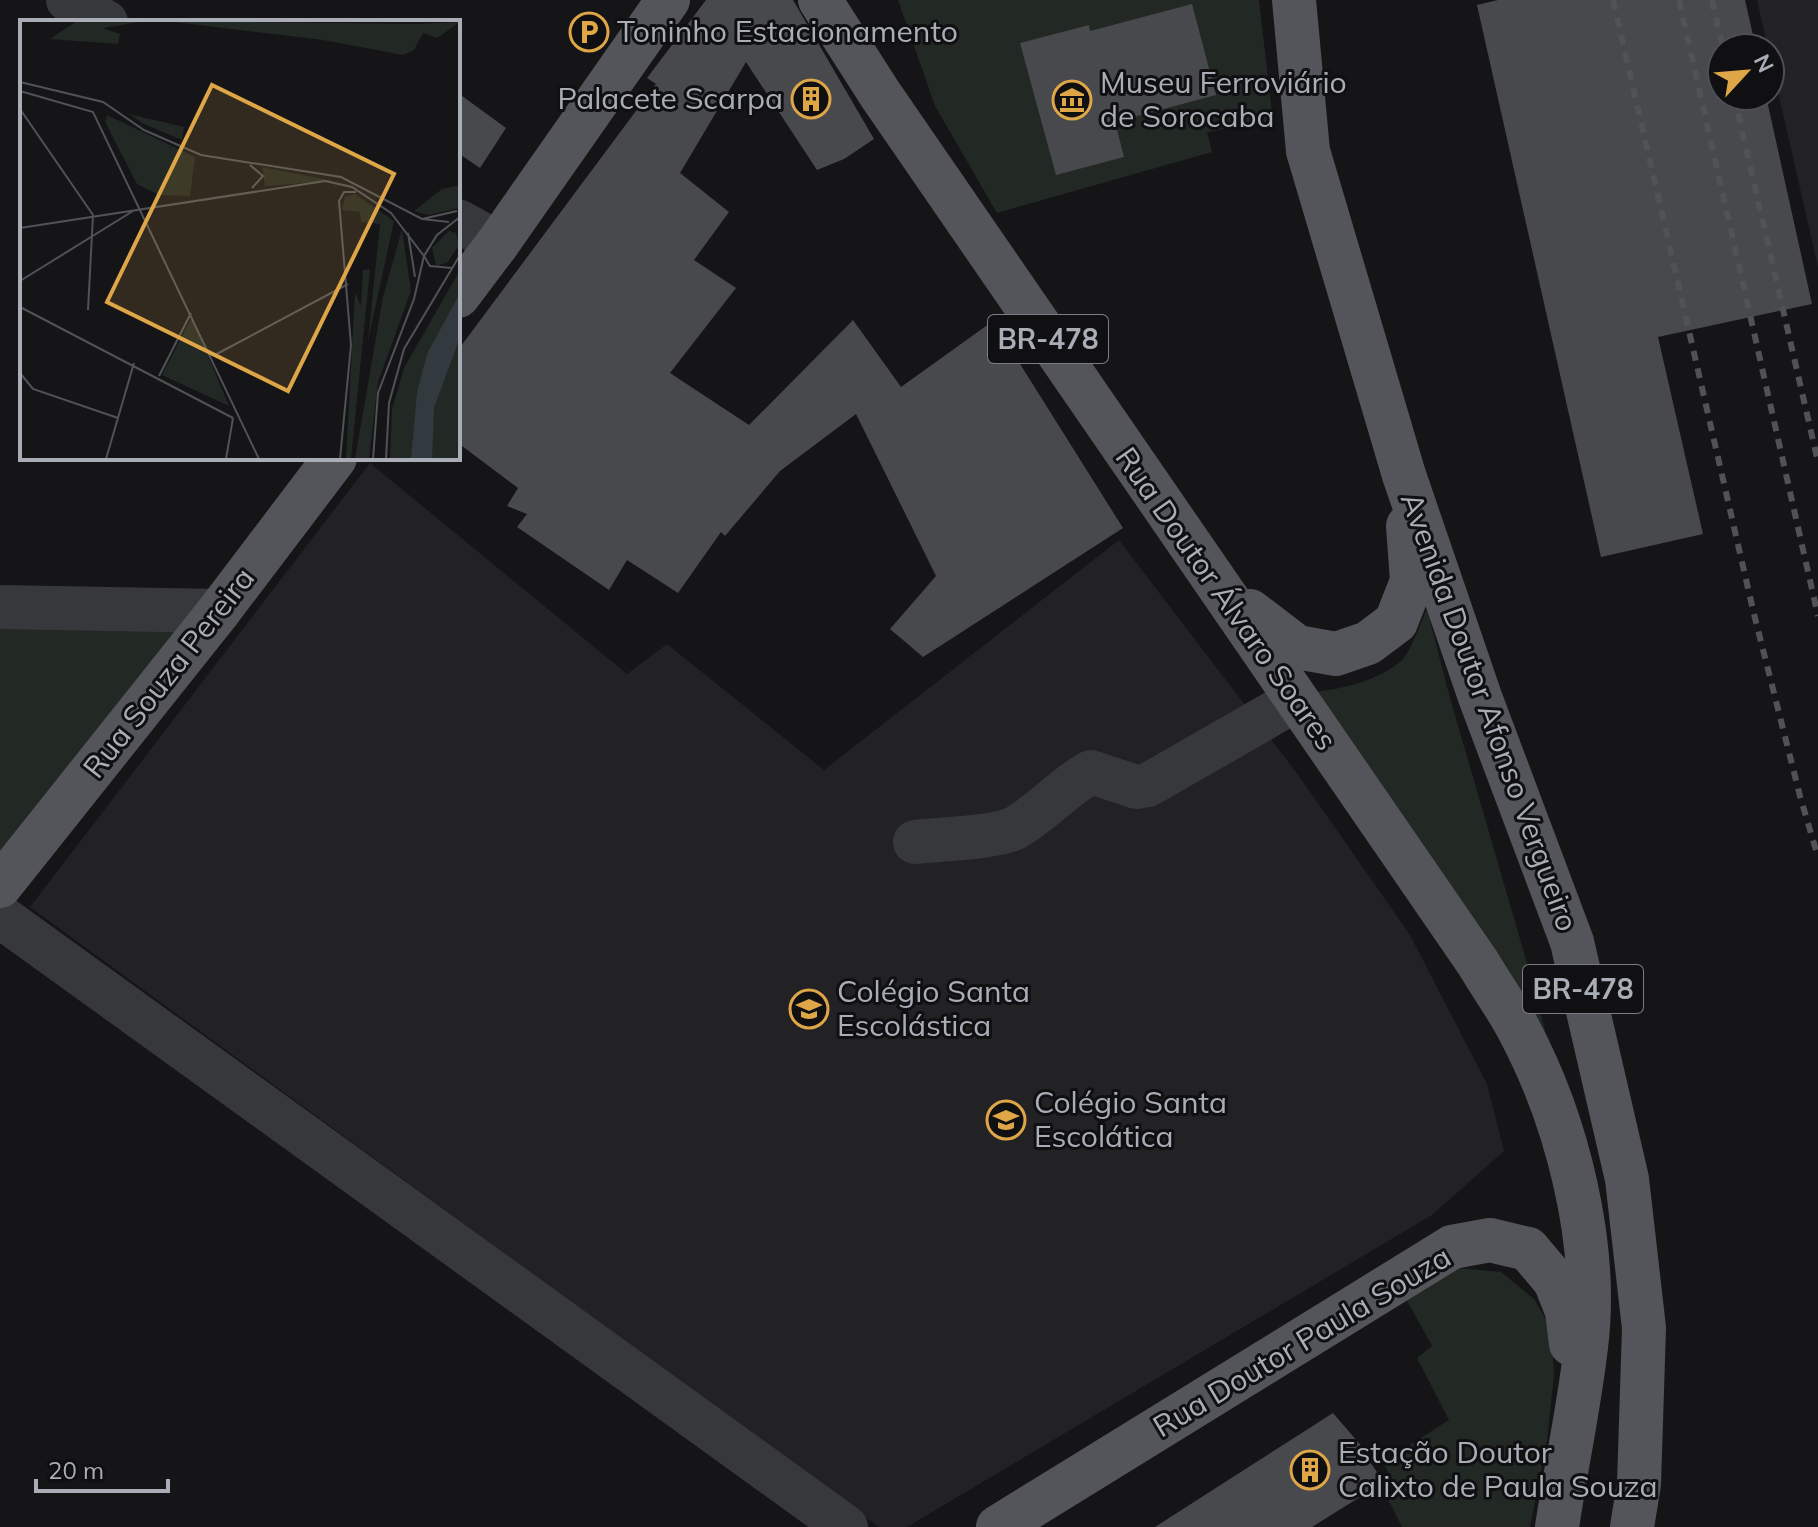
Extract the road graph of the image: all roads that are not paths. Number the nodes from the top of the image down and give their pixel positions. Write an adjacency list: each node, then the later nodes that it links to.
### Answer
1 (68, 0): 6 (street)
2 (668, 0): 9 (main road)
3 (820, 0): 7 (main road, Rua Doutor Álvaro Soares)
4 (846, 0): 7 (main road, BR-478)
5 (1294, 0): 12 (main road, Avenida Doutor Afonso Vergueiro / BR-478)
6 (103, 20)
7 (880, 94): 13 (main road, Rua Doutor Álvaro Soares / BR-478)
8 (460, 222): 9 (street)
9 (498, 243): 10 (main road)
10 (460, 293)
11 (333, 460): 15 (main road, Rua Souza Pereira)
12 (1404, 475): 13 (main road); 24 (main road, Avenida Doutor Afonso Vergueiro / BR-478)
13 (1216, 585): 16 (main road, Rua Doutor Álvaro Soares / BR-478)
14 (0, 607): 15 (street)
15 (219, 611): 18 (main road, Rua Souza Pereira)
16 (1296, 700): 17 (street); 20 (main road, Rua Doutor Álvaro Soares / BR-478)
17 (915, 842)
18 (0, 886)
19 (0, 916): 21 (street)
20 (1571, 1434): 22 (main road, Rua Doutor Paula Souza); 23 (main road, BR-478)
21 (846, 1527)
22 (998, 1527)
23 (1557, 1527)
24 (1632, 1527)

